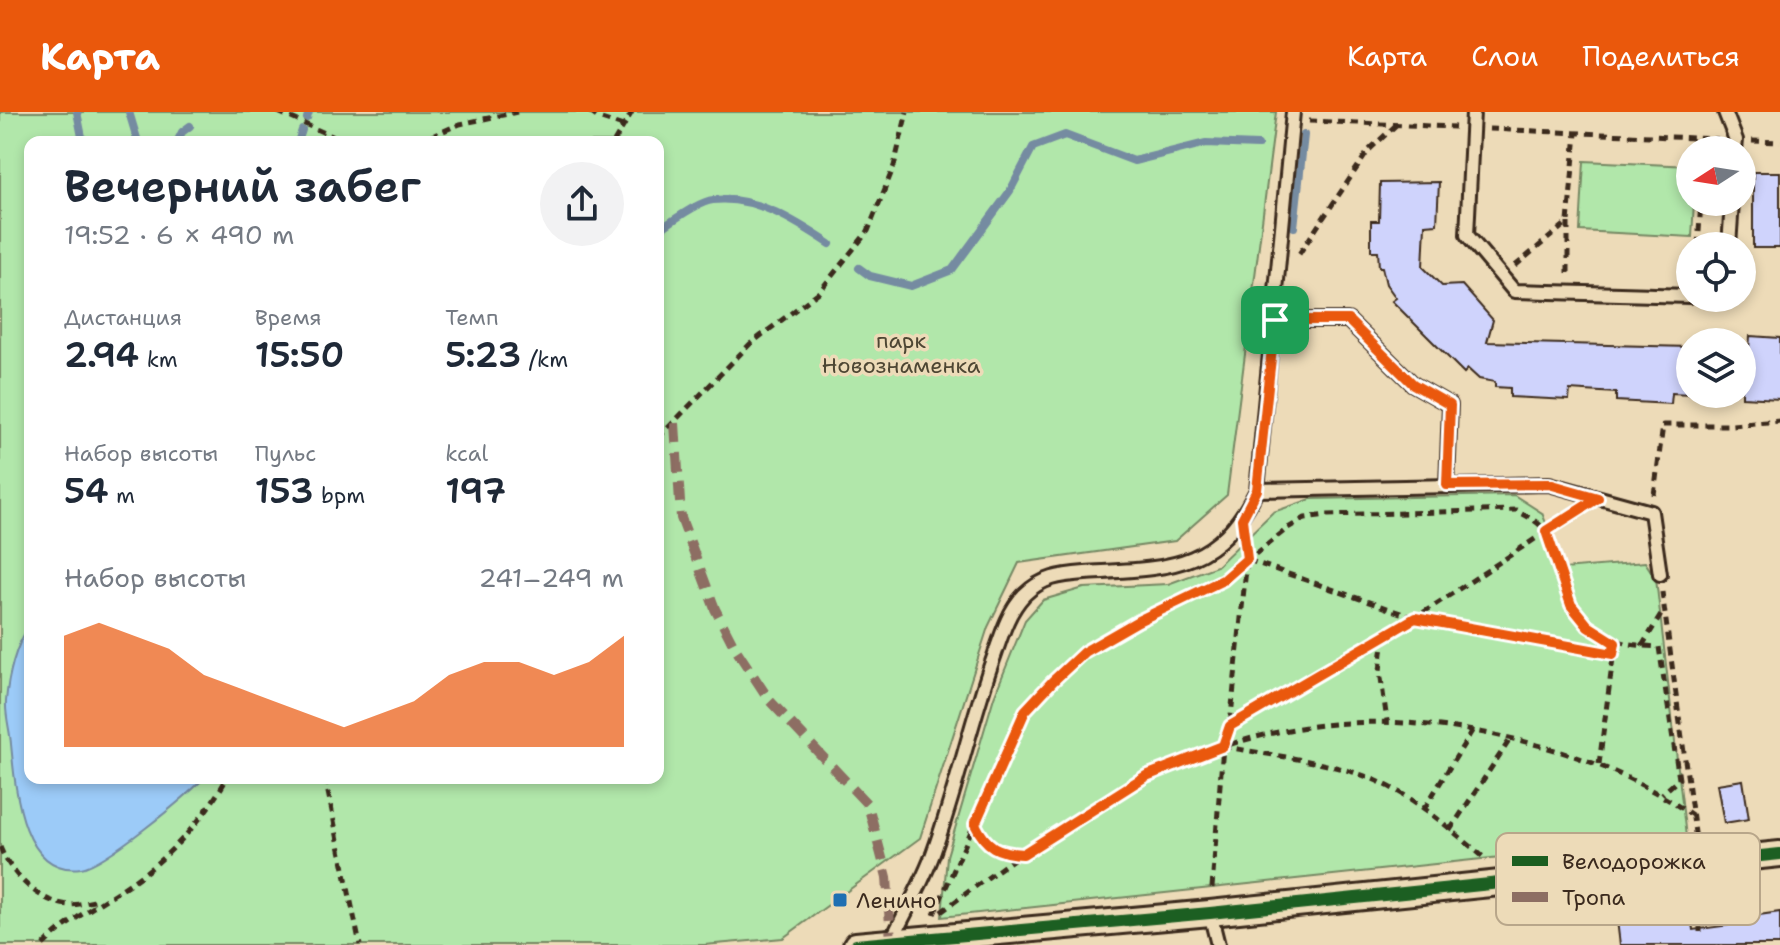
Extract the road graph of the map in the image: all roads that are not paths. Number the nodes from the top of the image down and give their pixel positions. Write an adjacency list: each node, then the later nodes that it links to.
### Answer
1 (1473, 112): 5 (lane)
2 (1725, 112): 4 (lane)
3 (1292, 116): 6 (lane)
4 (1733, 136)
5 (1676, 296)
6 (1275, 320): 7 (lane); 8 (lane)
7 (1447, 485): 8 (lane); 9 (lane)
8 (1257, 490): 14 (lane)
9 (1660, 574)
10 (1780, 854): 11 (street)
11 (1760, 856)
12 (1496, 883): 13 (street)
13 (1210, 913): 14 (street); 16 (lane)
14 (890, 943): 15 (street)
15 (856, 945)
16 (1218, 945)

